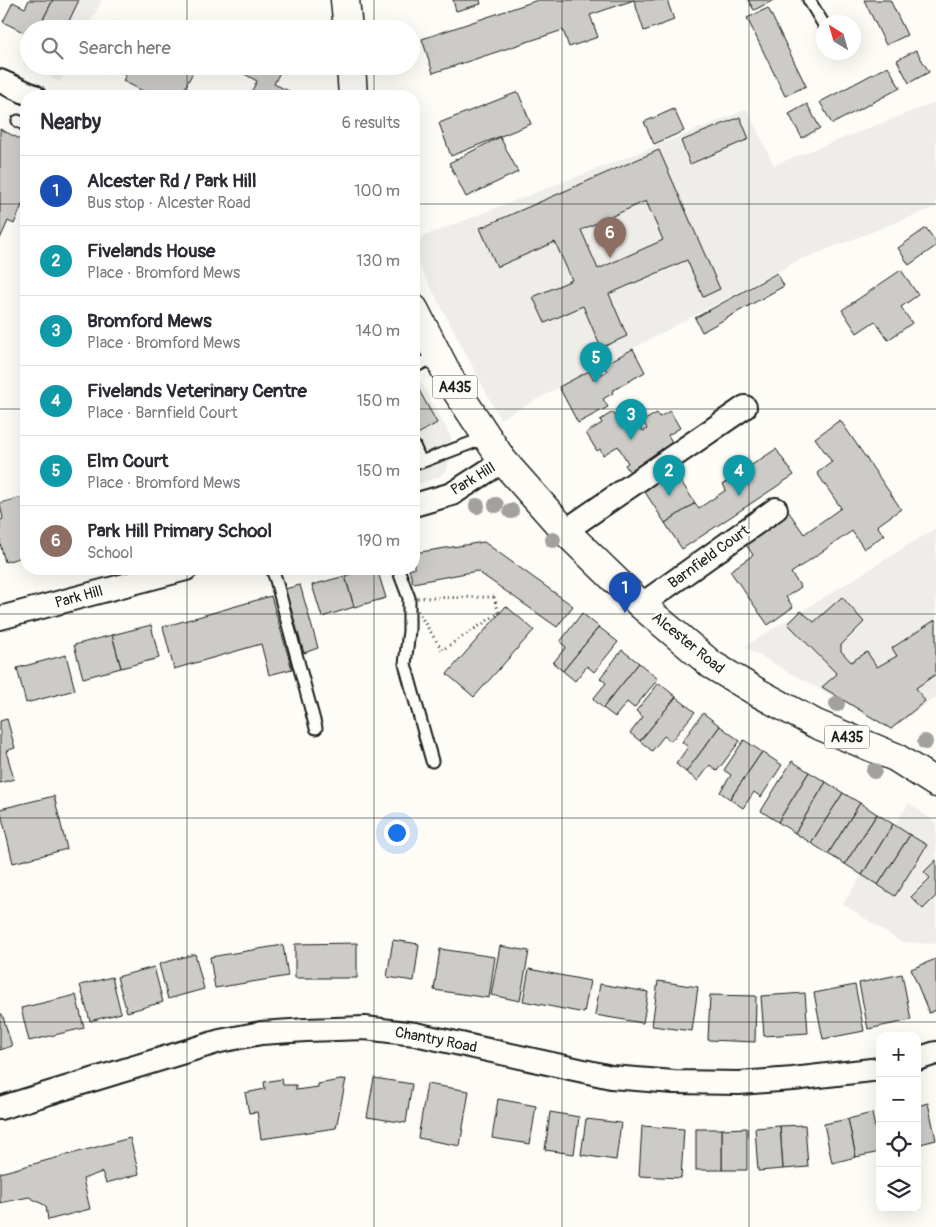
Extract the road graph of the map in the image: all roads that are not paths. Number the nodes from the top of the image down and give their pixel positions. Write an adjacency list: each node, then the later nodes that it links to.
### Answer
1 (344, 0): 4 (highway)
2 (809, 0): 3 (lane)
3 (818, 15)
4 (347, 20)
5 (352, 75): 8 (highway)
6 (0, 81): 7 (street)
7 (20, 90)
8 (353, 90)
9 (420, 320): 10 (highway, Alcester Road / A435)
10 (438, 355): 11 (lane); 13 (highway, Alcester Road / A435)
11 (420, 364)
12 (745, 407): 18 (street)
13 (487, 437): 14 (highway, Alcester Road / A435); 15 (lane)
14 (503, 461): 16 (street, Park Hill); 18 (highway, Alcester Road / A435)
15 (420, 463)
16 (420, 503)
17 (776, 509): 22 (street, Barnfield Court)
18 (565, 531): 22 (highway, Alcester Road / A435)
19 (163, 575): 23 (street, Park Hill)
20 (274, 575): 24 (lane)
21 (400, 575): 25 (lane)
22 (641, 606): 26 (highway, Alcester Road / A435)
23 (0, 618)
24 (316, 728)
25 (432, 761)
26 (936, 783)
27 (936, 1053): 28 (street)
28 (921, 1057)
29 (876, 1070): 30 (street, Chantry Road)
30 (0, 1108)

